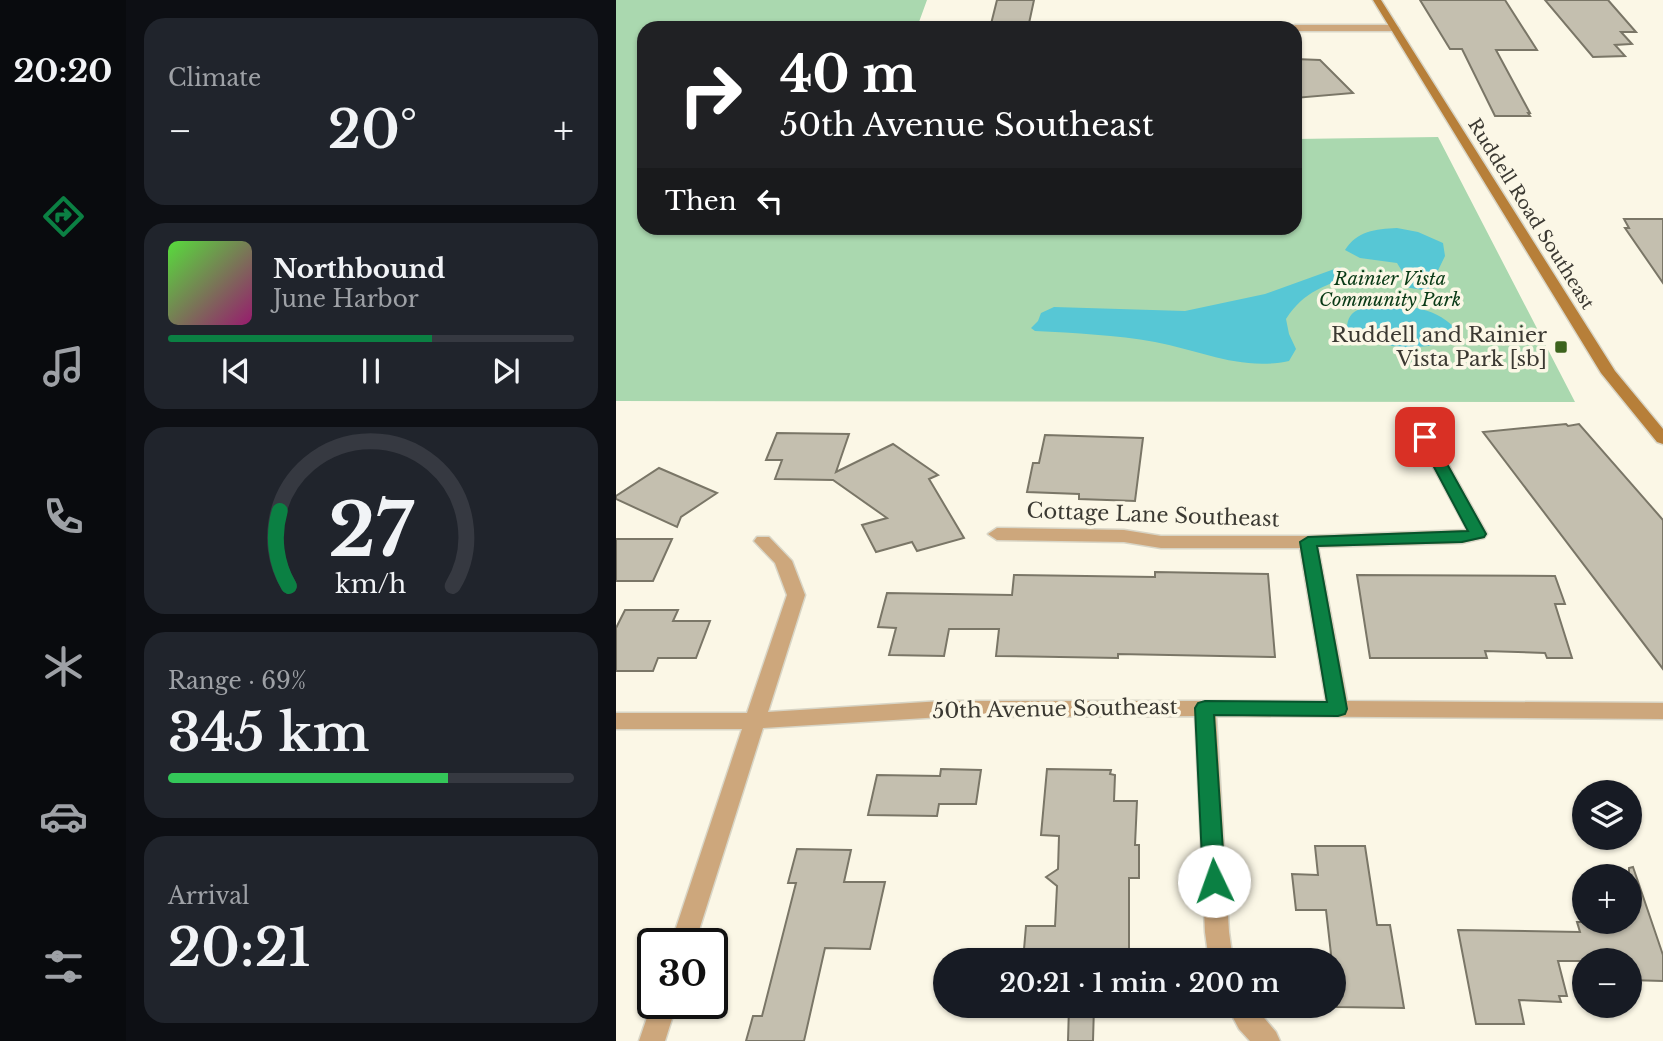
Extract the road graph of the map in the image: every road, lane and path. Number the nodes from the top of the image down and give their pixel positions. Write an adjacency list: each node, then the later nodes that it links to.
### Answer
1 (1377, 0): 2 (main road, Ruddell Road Southeast)
2 (1394, 28): 3 (street); 5 (main road, Ruddell Road Southeast)
3 (1302, 29)
4 (1425, 437): 8 (street, Cottage Lane Southeast)
5 (1663, 439)
6 (997, 534): 8 (street, Cottage Lane Southeast)
7 (764, 541): 12 (street)
8 (1308, 542): 10 (street, Cottage Lane Southeast)
9 (1205, 708): 10 (street, 50th Avenue Southeast); 12 (street, 50th Avenue Southeast); 15 (street)
10 (1338, 709): 11 (street, 50th Avenue Southeast)
11 (1663, 711)
12 (754, 721): 13 (street, 50th Avenue Southeast); 14 (street)
13 (616, 722)
14 (688, 928)
15 (1219, 948)
16 (1246, 1018): 19 (street)
17 (659, 1019): 18 (street)
18 (652, 1041)
19 (1267, 1041)

